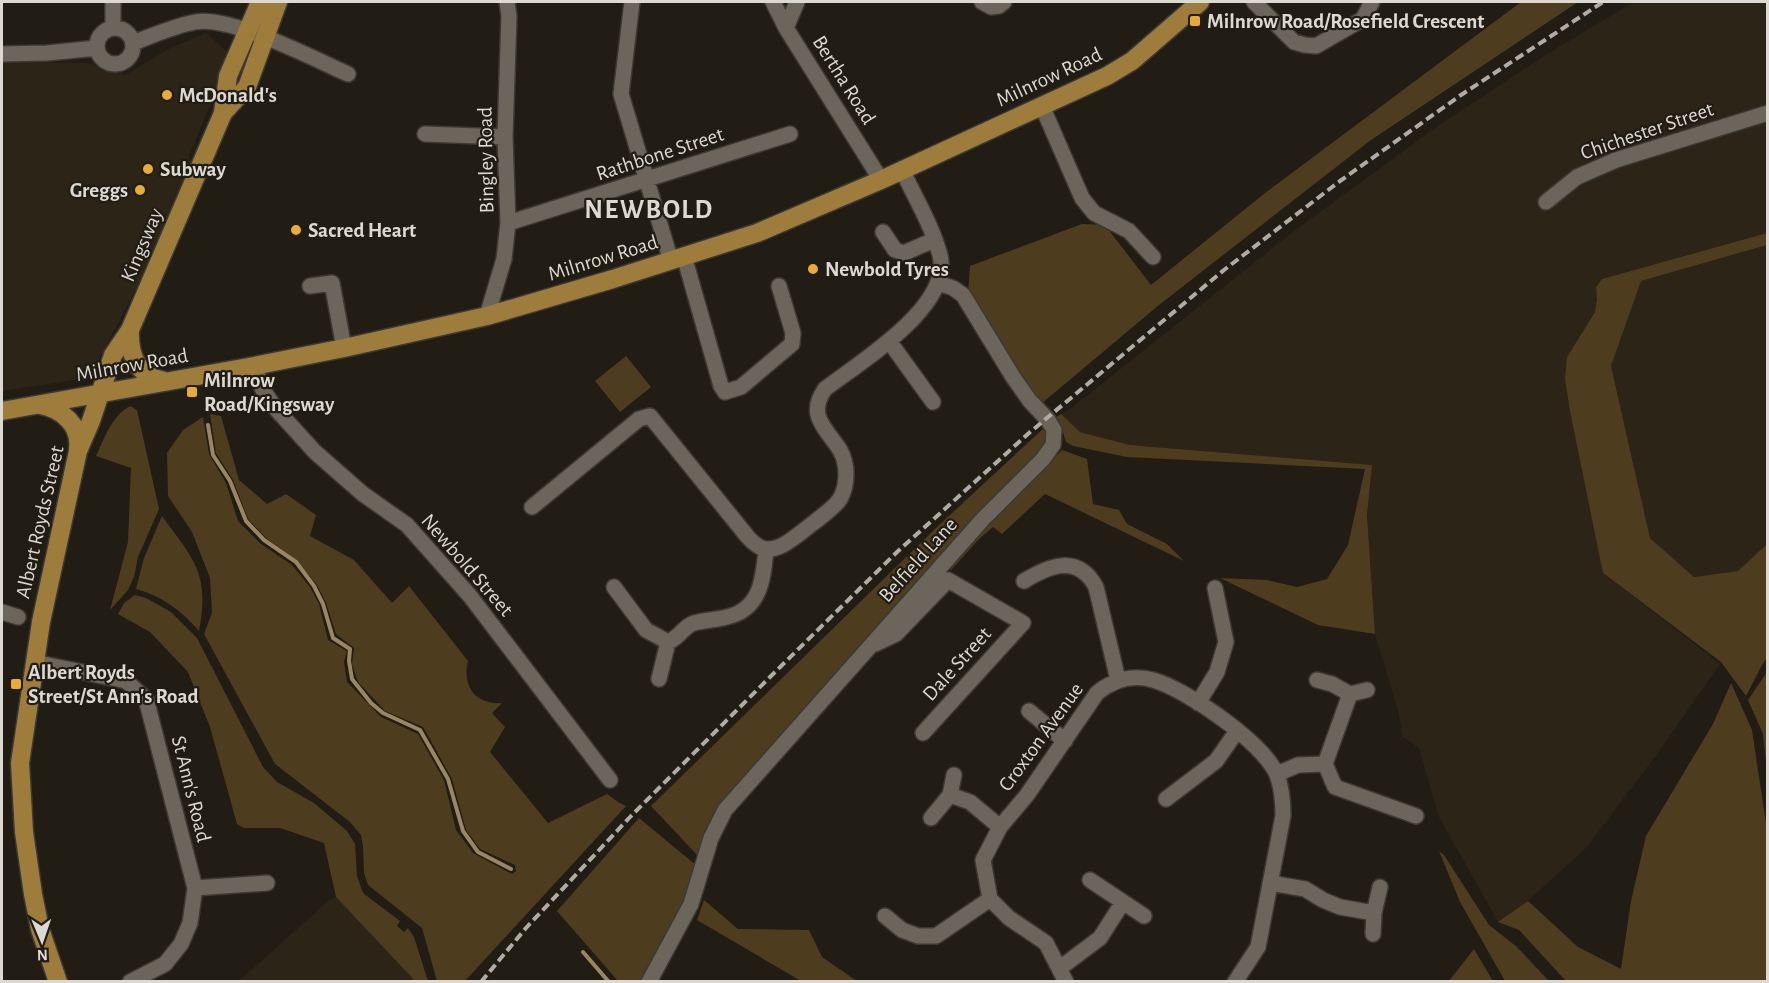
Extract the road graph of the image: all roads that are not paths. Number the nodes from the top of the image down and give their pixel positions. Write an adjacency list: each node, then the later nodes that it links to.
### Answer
1 (113, 2): 13 (street)
2 (260, 2): 15 (main road, Kingsway)
3 (278, 2): 16 (main road, Kingsway)
4 (507, 2): 26 (street, Bingley Road)
5 (632, 2): 28 (street)
6 (773, 2): 14 (street, Bertha Road)
7 (797, 2): 14 (street)
8 (982, 2): 9 (street)
9 (1004, 2)
10 (1200, 2): 21 (main road, Milnrow Road)
11 (1254, 2): 12 (street)
12 (1372, 2)
13 (112, 28): 17 (street); 18 (street)
14 (786, 28): 29 (street, Bertha Road)
15 (247, 30): 16 (street); 17 (street); 22 (main road, Kingsway)
16 (266, 38): 20 (street); 22 (main road, Kingsway)
17 (134, 43): 18 (street)
18 (97, 48): 19 (street)
19 (2, 54)
20 (348, 74)
21 (1042, 106): 27 (main road, Milnrow Road); 34 (street)
22 (223, 113): 40 (main road, Kingsway)
23 (1767, 113): 30 (street, Chichester Street)
24 (424, 134): 26 (street)
25 (790, 134): 28 (street, Rathbone Street)
26 (505, 137): 31 (street, Bingley Road)
27 (902, 170): 29 (main road, Milnrow Road); 33 (street)
28 (647, 180): 31 (street, Rathbone Street); 35 (street)
29 (881, 180): 35 (main road, Milnrow Road)
30 (1546, 202)
31 (508, 223): 39 (street, Bingley Road)
32 (883, 232): 33 (street)
33 (934, 240): 36 (street)
34 (1153, 257)
35 (678, 259): 38 (street); 39 (main road, Milnrow Road)
36 (938, 283): 41 (street); 58 (street, Belfield Lane)
37 (310, 286): 42 (street)
38 (779, 286)
39 (487, 316): 42 (main road, Milnrow Road)
40 (130, 330): 44 (main road); 45 (main road, Kingsway)
41 (889, 341): 46 (street); 51 (street)
42 (344, 348): 43 (main road, Milnrow Road)
43 (254, 366): 44 (main road, Milnrow Road); 73 (street, Newbold Street)
44 (170, 381): 45 (main road, Milnrow Road)
45 (100, 394): 47 (main road, Milnrow Road); 49 (main road, Albert Royds Street)
46 (933, 402)
47 (34, 404): 48 (main road, Milnrow Road); 49 (main road)
48 (2, 411)
49 (78, 451): 59 (main road, Albert Royds Street)
50 (532, 507): 51 (street)
51 (766, 550): 57 (street)
52 (1024, 582): 61 (street)
53 (614, 587): 57 (street)
54 (1215, 588): 65 (street)
55 (2, 612): 56 (street)
56 (18, 617)
57 (668, 642): 60 (street)
58 (870, 646): 68 (street, Dale Street); 93 (street, Belfield Lane)
59 (34, 662): 83 (street, St Ann's Road); 91 (main road, Albert Royds Street)
60 (658, 679)
61 (1118, 680): 65 (street); 69 (street, Croxton Avenue)
62 (1317, 680): 64 (street)
63 (1367, 690): 64 (street)
64 (1350, 694): 70 (street)
65 (1198, 703): 67 (street)
66 (1029, 711): 69 (street)
67 (1237, 731): 71 (street); 75 (street)
68 (923, 734)
69 (1065, 741): 78 (street, Croxton Avenue)
70 (1324, 764): 71 (street); 76 (street)
71 (1276, 774): 81 (street)
72 (954, 775): 74 (street)
73 (610, 780)
74 (950, 795): 77 (street); 78 (street)
75 (1166, 799)
76 (1416, 816)
77 (932, 818)
78 (1000, 827): 84 (street, Croxton Avenue)
79 (1090, 880): 85 (street)
80 (267, 883): 83 (street)
81 (1270, 884): 86 (street); 94 (street)
82 (1380, 887): 86 (street)
83 (195, 888): 92 (street, St Ann's Road)
84 (990, 899): 87 (street); 90 (street)
85 (1123, 902): 88 (street); 90 (street)
86 (1374, 913): 89 (street)
87 (885, 916)
88 (1144, 916)
89 (1373, 934)
90 (1063, 975)
91 (58, 981)
92 (130, 981)
93 (649, 981)
94 (1235, 981)

